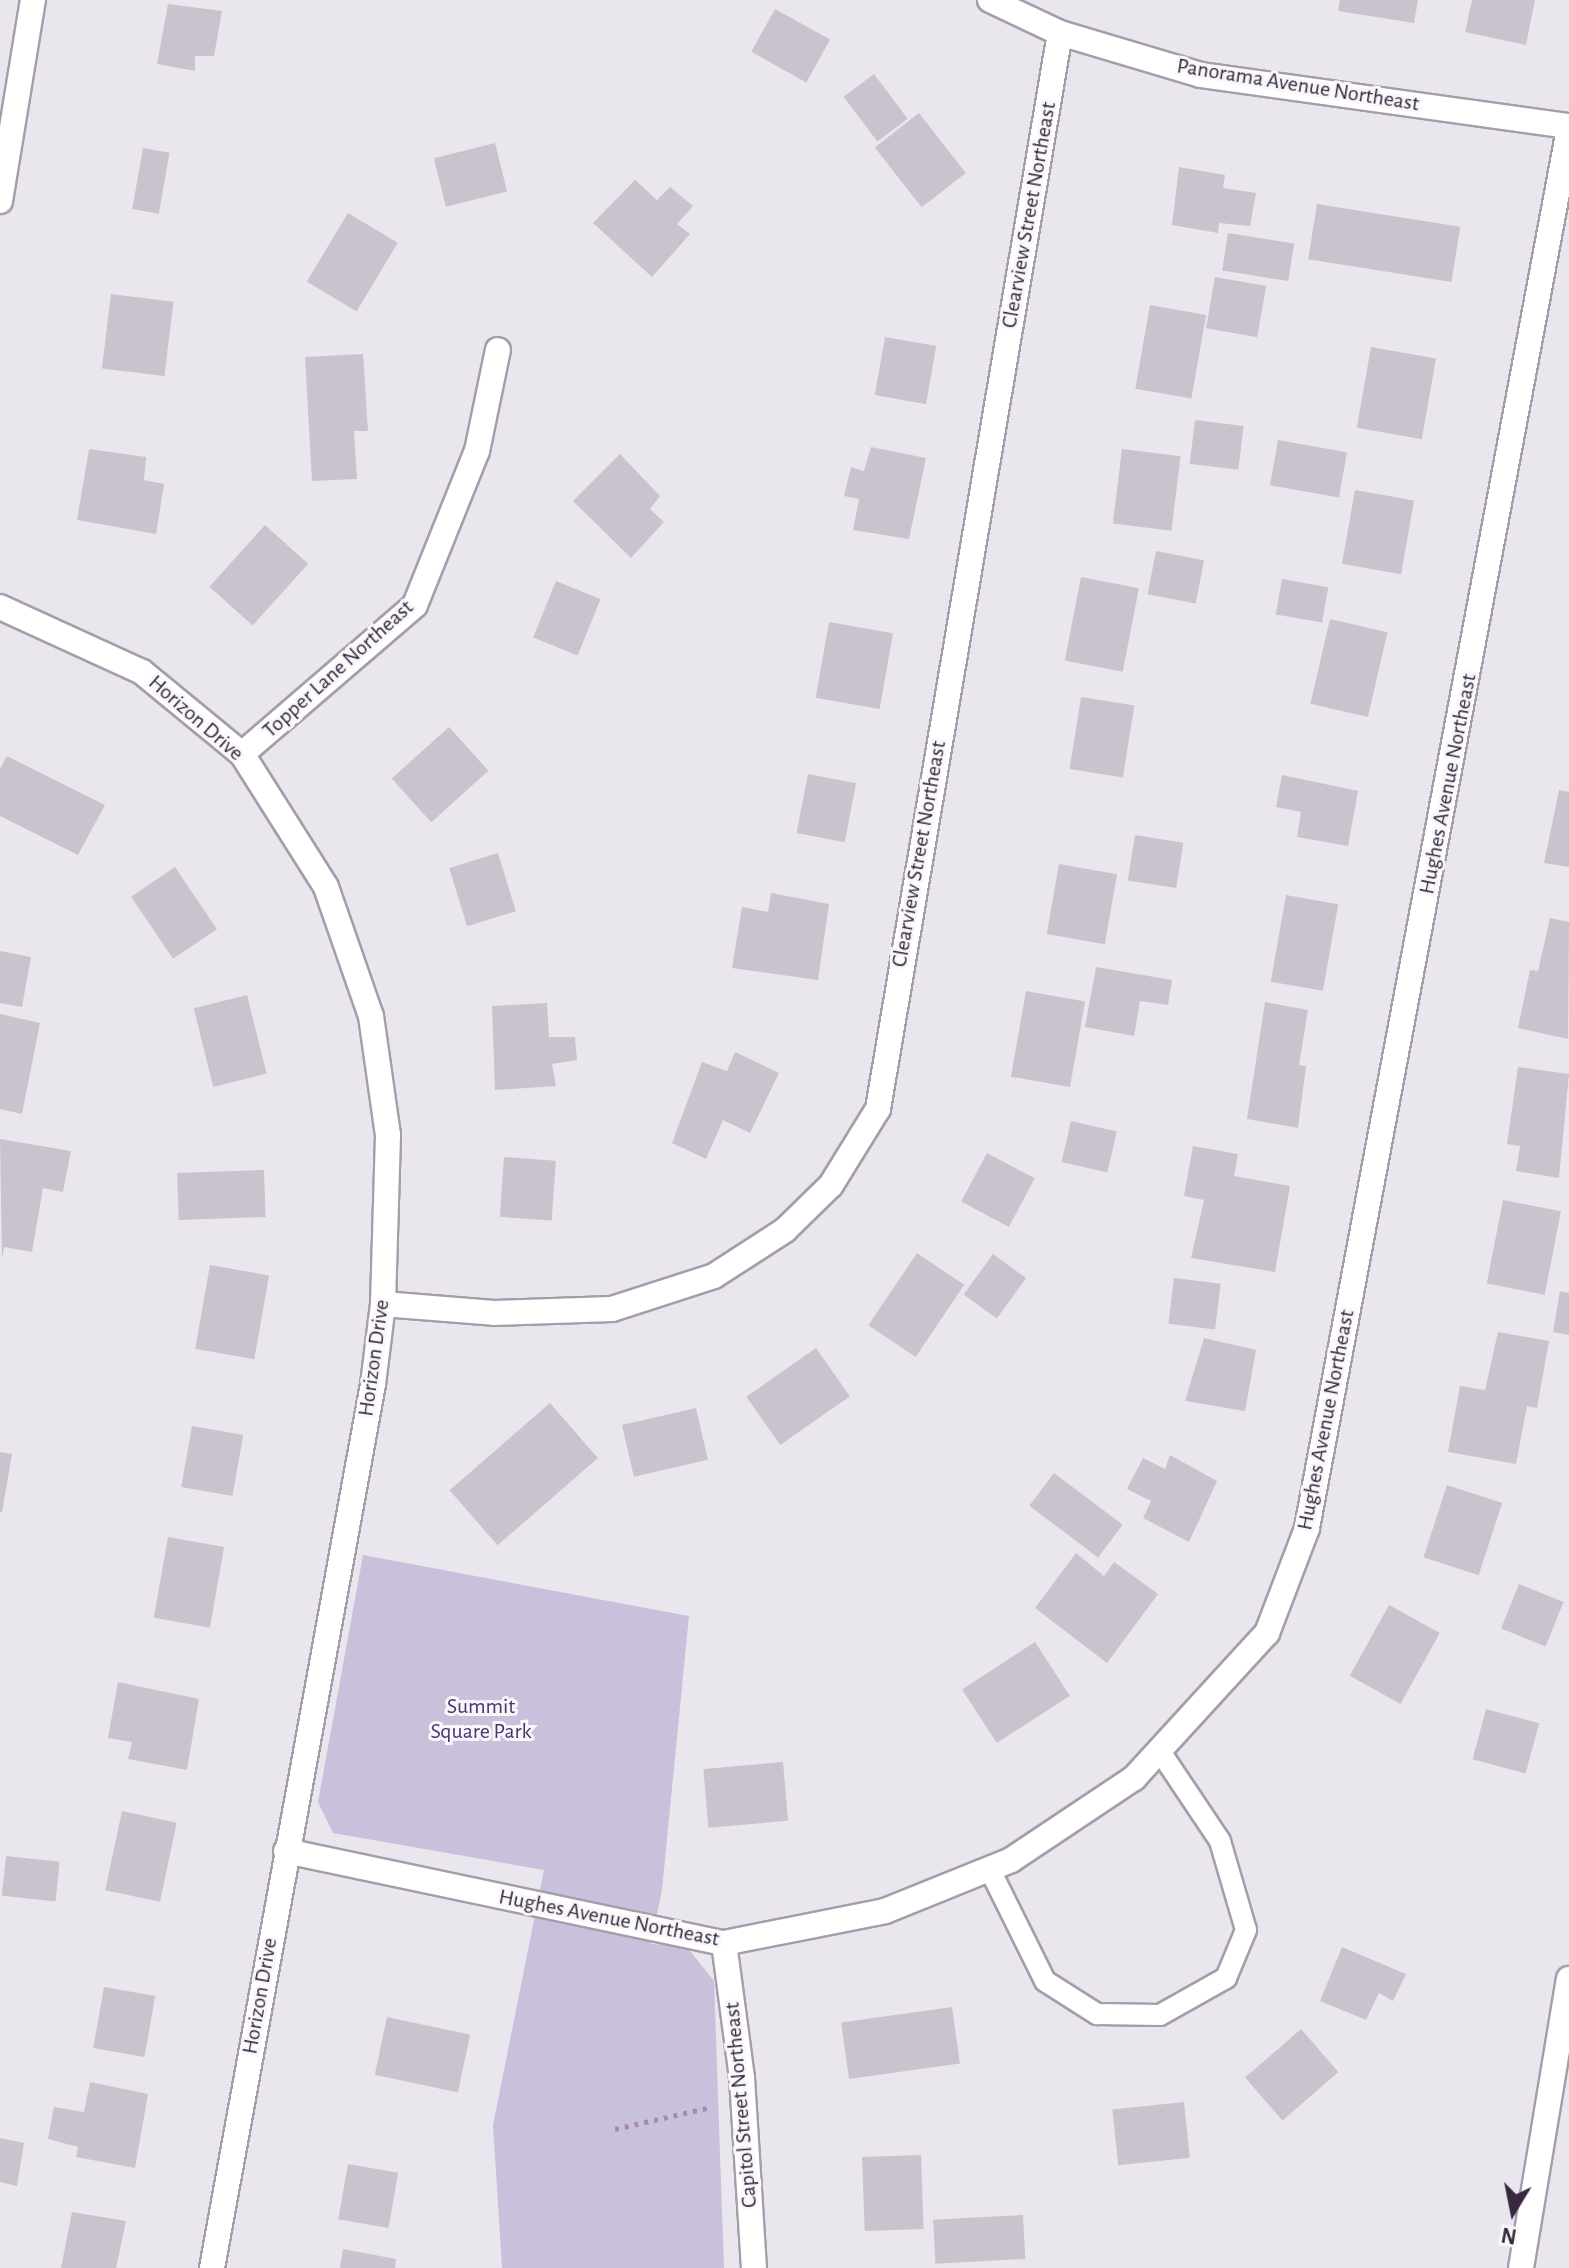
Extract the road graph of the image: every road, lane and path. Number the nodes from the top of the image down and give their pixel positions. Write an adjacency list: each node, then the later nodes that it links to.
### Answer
1 (33, 0): 5 (street)
2 (990, 0): 3 (street, Panorama Avenue Northeast)
3 (1060, 33): 4 (street, Panorama Avenue Northeast); 9 (street, Clearview Street Northeast)
4 (1569, 128): 10 (street, Hughes Avenue Northeast)
5 (0, 201)
6 (498, 350): 8 (street, Topper Lane Northeast)
7 (0, 607): 8 (street, Horizon Drive)
8 (242, 754): 9 (street, Horizon Drive)
9 (383, 1304): 11 (street, Horizon Drive)
10 (1159, 1750): 12 (street, Hughes Avenue Northeast); 12 (lane)
11 (286, 1851): 13 (street, Hughes Avenue Northeast); 18 (street, Horizon Drive)
12 (989, 1868): 13 (street, Hughes Avenue Northeast)
13 (724, 1943): 16 (street, Capitol Street Northeast)
14 (1569, 1979): 15 (street)
15 (1560, 2091): 20 (street)
16 (743, 2099): 17 (path); 19 (street, Capitol Street Northeast)
17 (615, 2129)
18 (212, 2268)
19 (754, 2268)
20 (1521, 2268)

